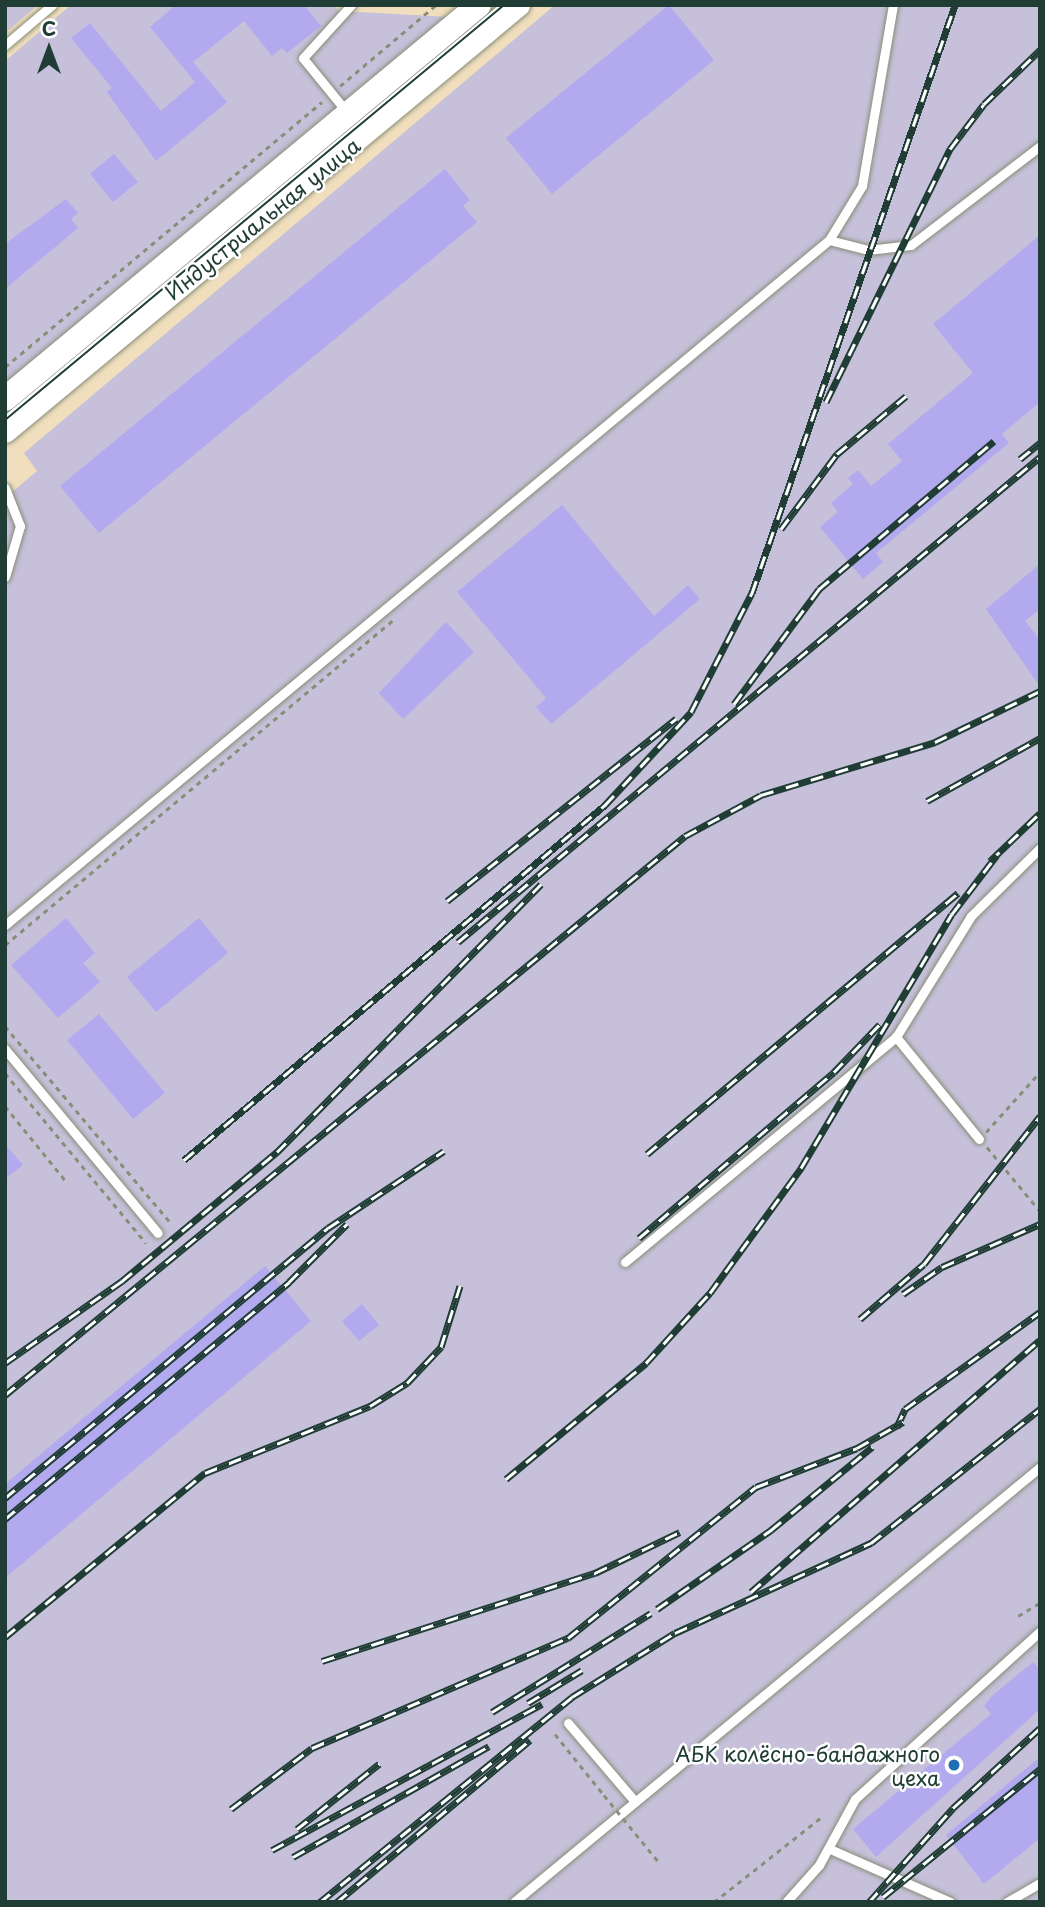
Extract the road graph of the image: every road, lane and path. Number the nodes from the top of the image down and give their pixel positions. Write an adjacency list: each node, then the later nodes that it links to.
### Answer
1 (52, 5): 7 (lane)
2 (351, 5): 8 (lane)
3 (436, 5): 8 (path)
4 (518, 5): 6 (main road, Индустриальная улица)
5 (893, 5): 11 (lane)
6 (485, 11): 9 (main road, Индустриальная улица)
7 (5, 45)
8 (331, 93): 9 (lane); 12 (path)
9 (357, 126): 13 (main road, Индустриальная улица); 14 (main road, Индустриальная улица)
10 (1040, 146): 11 (lane)
11 (829, 240): 19 (lane)
12 (5, 367)
13 (5, 399)
14 (6, 430)
15 (5, 488): 16 (lane)
16 (5, 577)
17 (399, 614): 20 (path)
18 (1040, 848): 22 (lane)
19 (5, 925)
20 (5, 945)
21 (5, 1026): 30 (path)
22 (897, 1037): 27 (lane); 33 (lane)
23 (5, 1049): 31 (lane)
24 (1040, 1072): 27 (path)
25 (5, 1073): 32 (path)
26 (5, 1105): 28 (path)
27 (979, 1139): 29 (path)
28 (66, 1181)
29 (1040, 1211)
30 (171, 1223)
31 (158, 1233)
32 (146, 1243)
33 (625, 1262)
34 (1040, 1467): 40 (lane)
35 (1040, 1603): 36 (path)
36 (1018, 1616)
37 (1040, 1631): 42 (lane)
38 (568, 1723): 40 (lane)
39 (555, 1734): 43 (path, bridge)
40 (633, 1799): 45 (lane)
41 (824, 1815): 46 (path)
42 (830, 1849): 47 (lane); 48 (lane)
43 (658, 1861)
44 (1040, 1883): 49 (lane)
45 (514, 1902)
46 (715, 1902)
47 (786, 1902)
48 (950, 1902)
49 (1007, 1902)

